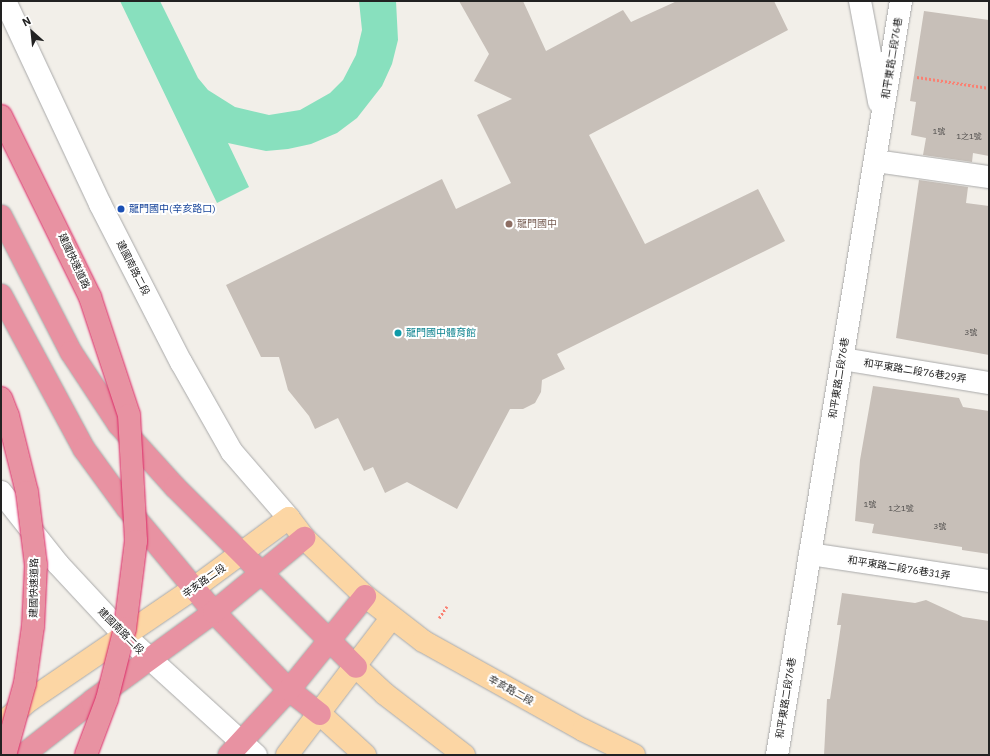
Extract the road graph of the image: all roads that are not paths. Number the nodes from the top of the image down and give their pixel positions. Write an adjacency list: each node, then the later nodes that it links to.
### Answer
1 (5, 1): 14 (street, 建國南路二段)
2 (860, 1): 5 (street)
3 (901, 1): 5 (street, 和平東路二段76巷)
4 (1, 116): 34 (highway, 建國快速道路, bridge)
5 (882, 117): 6 (street, 和平東路二段76巷)
6 (875, 161): 7 (street); 10 (street, 和平東路二段76巷)
7 (989, 177)
8 (1, 216): 16 (highway)
9 (1, 295): 20 (highway)
10 (842, 359): 11 (street, 和平東路二段76巷29弄); 17 (street, 和平東路二段76巷)
11 (989, 383)
12 (1, 398): 32 (highway, 建國快速道路, bridge)
13 (1, 492): 24 (street, 建國南路二段)
14 (289, 518): 15 (main road, 辛亥路二段); 16 (main road, 辛亥路二段)
15 (304, 538): 18 (highway); 21 (main road, 辛亥路二段)
16 (241, 554): 18 (highway); 20 (main road, 辛亥路二段)
17 (810, 554): 19 (street, 和平東路二段76巷31弄); 39 (street, 和平東路二段76巷)
18 (261, 574): 22 (highway); 25 (highway)
19 (989, 581)
20 (194, 588): 22 (highway); 24 (main road, 辛亥路二段)
21 (365, 596): 23 (main road, 辛亥路二段); 25 (highway)
22 (214, 612): 26 (highway); 28 (highway)
23 (392, 617): 27 (main road); 38 (main road, 辛亥路二段)
24 (125, 636): 26 (street, 建國南路二段); 30 (main road, 辛亥路二段)
25 (330, 641): 27 (highway); 28 (highway)
26 (150, 659): 31 (street, 建國南路二段); 33 (highway)
27 (356, 667): 29 (main road); 37 (main road)
28 (289, 690): 29 (highway); 31 (highway)
29 (320, 714): 35 (main road); 36 (main road)
30 (1, 724)
31 (242, 751)
32 (5, 755)
33 (23, 755)
34 (86, 755)
35 (287, 755)
36 (365, 755)
37 (464, 755)
38 (634, 755)
39 (777, 755)

